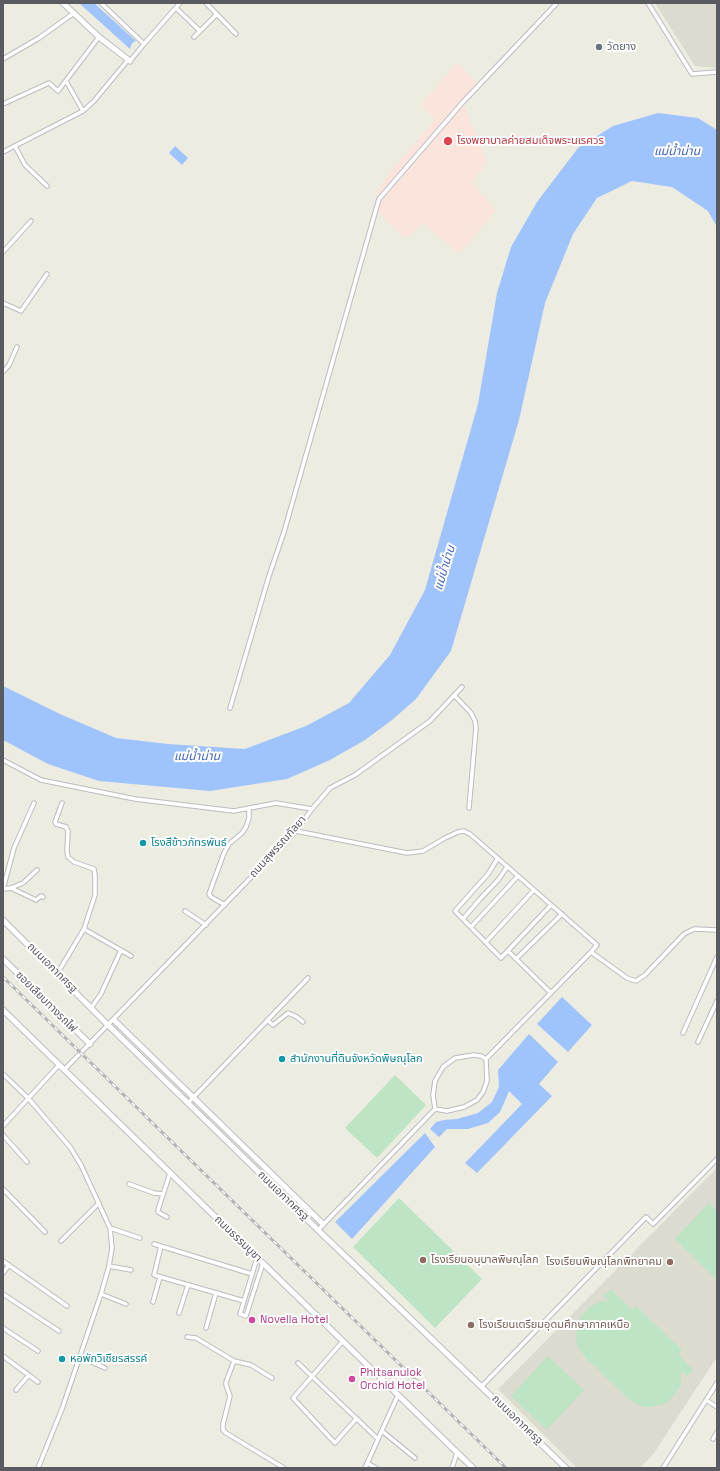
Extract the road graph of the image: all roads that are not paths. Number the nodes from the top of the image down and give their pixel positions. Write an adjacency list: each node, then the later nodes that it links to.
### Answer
1 (63, 3): 8 (main road)
2 (101, 3): 14 (street)
3 (180, 3): 7 (street)
4 (206, 3): 9 (street)
5 (557, 3): 32 (street)
6 (648, 3): 17 (street)
7 (176, 8): 10 (street); 14 (street)
8 (74, 13): 12 (main road); 15 (street)
9 (217, 14): 10 (street); 11 (street)
10 (200, 31): 13 (street)
11 (236, 34)
12 (99, 37): 16 (main road); 18 (street)
13 (194, 37)
14 (144, 44): 16 (street)
15 (3, 59)
16 (129, 61): 20 (street)
17 (717, 72)
18 (66, 81): 19 (street); 20 (street)
19 (3, 104)
20 (83, 111): 21 (street)
21 (15, 146): 22 (street); 23 (street)
22 (3, 152)
23 (47, 186)
24 (31, 221): 25 (street)
25 (3, 252)
26 (47, 274): 27 (street)
27 (3, 303)
28 (17, 347): 29 (street)
29 (3, 372)
30 (462, 687): 31 (street, ถนนสุพรรณกัลยา)
31 (454, 696): 37 (street); 38 (street, ถนนสุพรรณกัลยา)
32 (230, 708)
33 (3, 760): 36 (street)
34 (34, 803): 45 (street)
35 (62, 803): 56 (street)
36 (249, 808): 38 (street); 48 (street)
37 (469, 808)
38 (312, 809): 39 (street, ถนนสุพรรณกัลยา)
39 (296, 831): 40 (street); 48 (street, ถนนสุพรรณกัลยา)
40 (498, 858): 41 (street); 52 (street)
41 (507, 867): 43 (street); 52 (street)
42 (37, 870): 44 (street)
43 (518, 876): 46 (street); 55 (street)
44 (11, 888): 45 (street); 47 (street)
45 (3, 889)
46 (534, 890): 49 (street); 58 (street)
47 (43, 897)
48 (225, 905): 54 (street, ถนนสุพรรณกัลยา)
49 (551, 905): 51 (street); 60 (street)
50 (185, 911): 54 (street)
51 (562, 914): 61 (street); 65 (street)
52 (463, 919): 55 (street)
53 (3, 920): 66 (main road, ถนนเอกาทศรฐ)
54 (206, 925): 72 (street, ถนนสุพรรณกัลยา)
55 (471, 927): 58 (street)
56 (84, 929): 59 (street); 66 (street)
57 (717, 930): 61 (street)
58 (486, 942): 60 (street)
59 (121, 950): 62 (street); 70 (street)
60 (508, 951): 65 (street)
61 (591, 952): 68 (street)
62 (131, 956)
63 (717, 957): 76 (street)
64 (3, 959): 78 (main road, ซอยเลียบทางรถไฟ)
65 (516, 959): 68 (street)
66 (57, 974): 70 (main road, ถนนเอกาทศรฐ)
67 (308, 978): 73 (street)
68 (551, 993): 79 (street)
69 (717, 1001): 77 (street)
70 (91, 1008): 75 (main road, ถนนเอกาทศรฐ)
71 (3, 1010): 80 (main road, ถนนธรรมบูชา)
72 (114, 1020): 75 (street, ถนนสุพรรณกัลยา); 84 (main road)
73 (267, 1020): 74 (street); 84 (street)
74 (303, 1022)
75 (108, 1025): 78 (street, ถนนสุพรรณกัลยา); 85 (main road, ถนนเอกาทศรฐ)
76 (683, 1033)
77 (698, 1042)
78 (90, 1044): 81 (street, ถนนสุพรรณกัลยา)
79 (486, 1059): 86 (street); 86 (street)
80 (59, 1065): 81 (main road, ถนนธรรมบูชา); 83 (street)
81 (64, 1070): 91 (main road, ถนนธรรมบูชา)
82 (3, 1074): 83 (street)
83 (28, 1098): 87 (street); 95 (street)
84 (194, 1098): 85 (street); 97 (main road)
85 (188, 1103): 99 (main road, ถนนเอกาทศรฐ)
86 (435, 1109): 97 (street)
87 (3, 1126)
88 (3, 1135): 90 (street)
89 (717, 1159): 139 (street)
90 (27, 1162)
91 (170, 1173): 94 (street); 105 (main road, ถนนธรรมบูชา)
92 (129, 1184): 94 (street)
93 (3, 1188): 100 (street)
94 (163, 1194): 96 (street)
95 (99, 1203): 98 (street); 102 (street)
96 (167, 1217)
97 (323, 1224): 99 (street)
98 (110, 1228): 101 (street); 109 (street)
99 (318, 1230): 139 (main road, ถนนเอกาทศรฐ)
100 (45, 1232)
101 (140, 1238)
102 (61, 1241)
103 (154, 1244): 104 (street)
104 (161, 1246): 112 (street); 113 (street)
105 (257, 1258): 107 (main road, ถนนธรรมบูชา); 112 (street)
106 (3, 1260): 108 (street)
107 (263, 1263): 118 (street); 127 (main road, ถนนธรรมบูชา)
108 (9, 1266): 111 (street); 121 (street)
109 (109, 1266): 110 (street); 117 (street)
110 (131, 1270)
111 (3, 1273)
112 (252, 1274): 118 (street)
113 (160, 1277): 114 (street); 119 (street)
114 (188, 1285): 115 (street); 122 (street)
115 (216, 1293): 118 (street); 124 (street)
116 (3, 1294): 125 (street)
117 (101, 1294): 120 (street); 130 (street)
118 (244, 1301)
119 (153, 1302)
120 (126, 1304)
121 (67, 1306)
122 (179, 1313)
123 (3, 1328): 128 (street)
124 (206, 1328)
125 (59, 1331)
126 (187, 1337): 131 (street)
127 (343, 1341): 135 (street); 141 (main road, ถนนธรรมบูชา)
128 (38, 1351)
129 (3, 1356): 134 (street)
130 (80, 1357): 133 (street); 152 (street)
131 (234, 1360): 136 (street); 153 (street)
132 (298, 1364): 135 (street)
133 (105, 1368)
134 (29, 1375): 137 (street); 140 (street)
135 (312, 1377): 144 (street); 144 (street)
136 (272, 1378)
137 (38, 1382)
138 (717, 1383): 142 (street)
139 (482, 1386): 158 (main road, ถนนเอกาทศรฐ)
140 (16, 1390)
141 (398, 1395): 145 (street); 149 (main road, ถนนธรรมบูชา)
142 (706, 1400): 143 (street); 159 (street)
143 (717, 1407)
144 (356, 1419): 147 (street)
145 (382, 1431): 147 (street); 150 (street)
146 (717, 1432): 148 (street)
147 (378, 1439): 151 (street)
148 (713, 1439)
149 (458, 1453): 156 (street); 157 (main road, ถนนธรรมบูชา)
150 (415, 1458)
151 (368, 1463): 154 (street); 155 (street)
152 (38, 1468)
153 (284, 1468)
154 (365, 1468)
155 (376, 1468)
156 (452, 1468)
157 (473, 1468)
158 (566, 1468)
159 (664, 1468)

